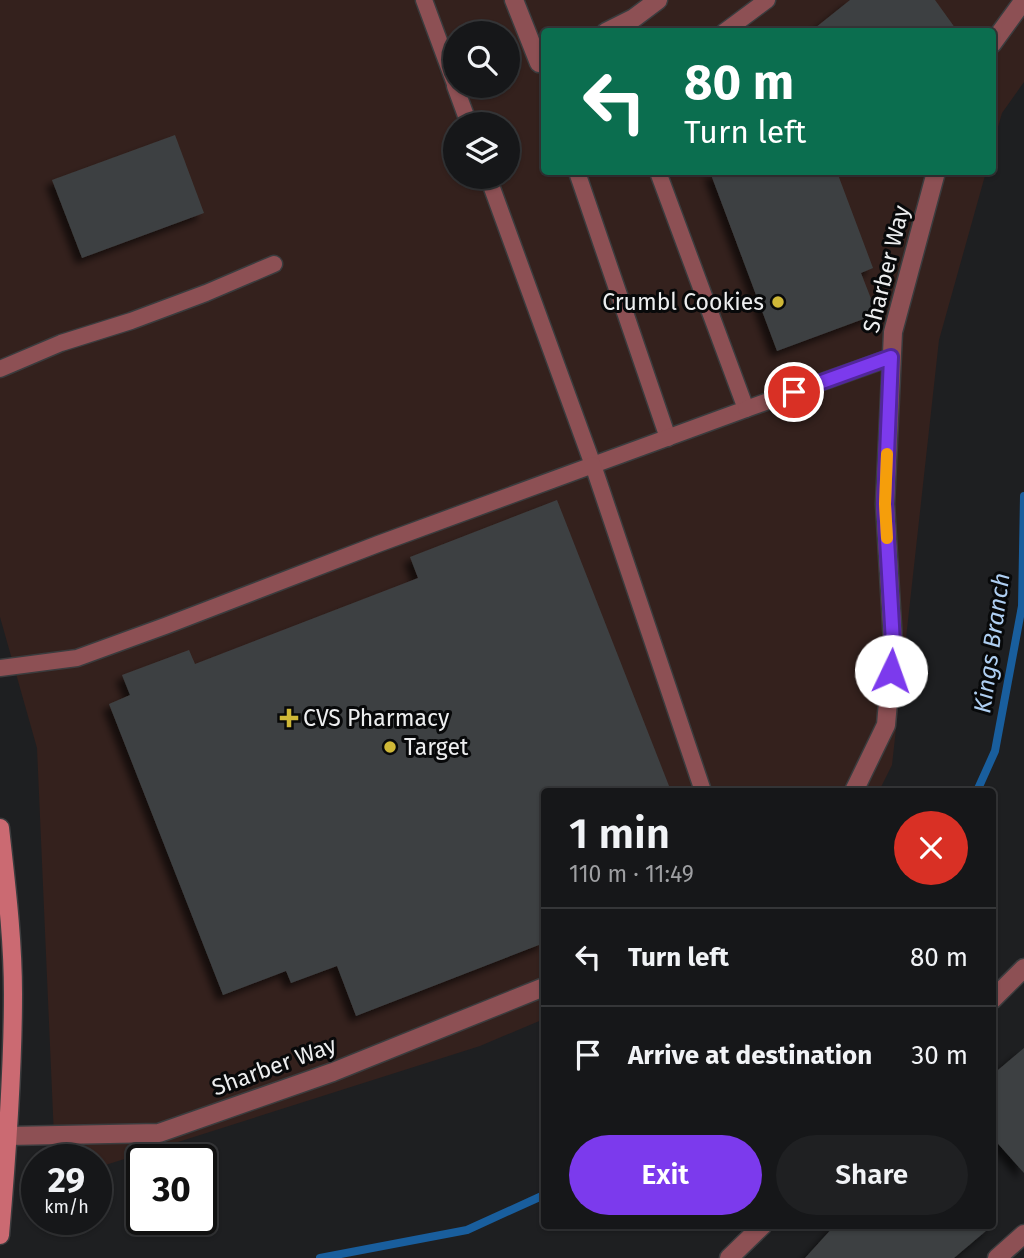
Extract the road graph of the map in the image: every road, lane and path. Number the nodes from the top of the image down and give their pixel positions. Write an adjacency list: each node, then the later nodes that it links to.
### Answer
1 (425, 0): 9 (lane)
2 (514, 0): 10 (street)
3 (659, 0): 6 (street)
4 (767, 0): 7 (lane)
5 (1024, 0): 8 (street)
6 (614, 28)
7 (729, 28)
8 (996, 38)
9 (443, 51)
10 (541, 62)
11 (578, 175): 19 (lane)
12 (658, 175): 18 (lane)
13 (935, 175): 16 (street, Sharber Way)
14 (492, 189): 20 (lane)
15 (274, 264): 17 (lane)
16 (891, 357): 18 (lane); 23 (street, Sharber Way)
17 (0, 369)
18 (746, 409): 19 (lane)
19 (668, 438): 20 (lane)
20 (593, 465): 21 (lane); 22 (lane)
21 (0, 668)
22 (703, 788)
23 (855, 788)
24 (0, 828): 28 (main road)
25 (1024, 968): 27 (street)
26 (541, 988): 28 (street, Sharber Way)
27 (996, 996)
28 (8, 1136): 31 (main road)
29 (759, 1229): 32 (street)
30 (1024, 1234): 33 (street)
31 (0, 1235)
32 (729, 1258)
33 (997, 1258)

